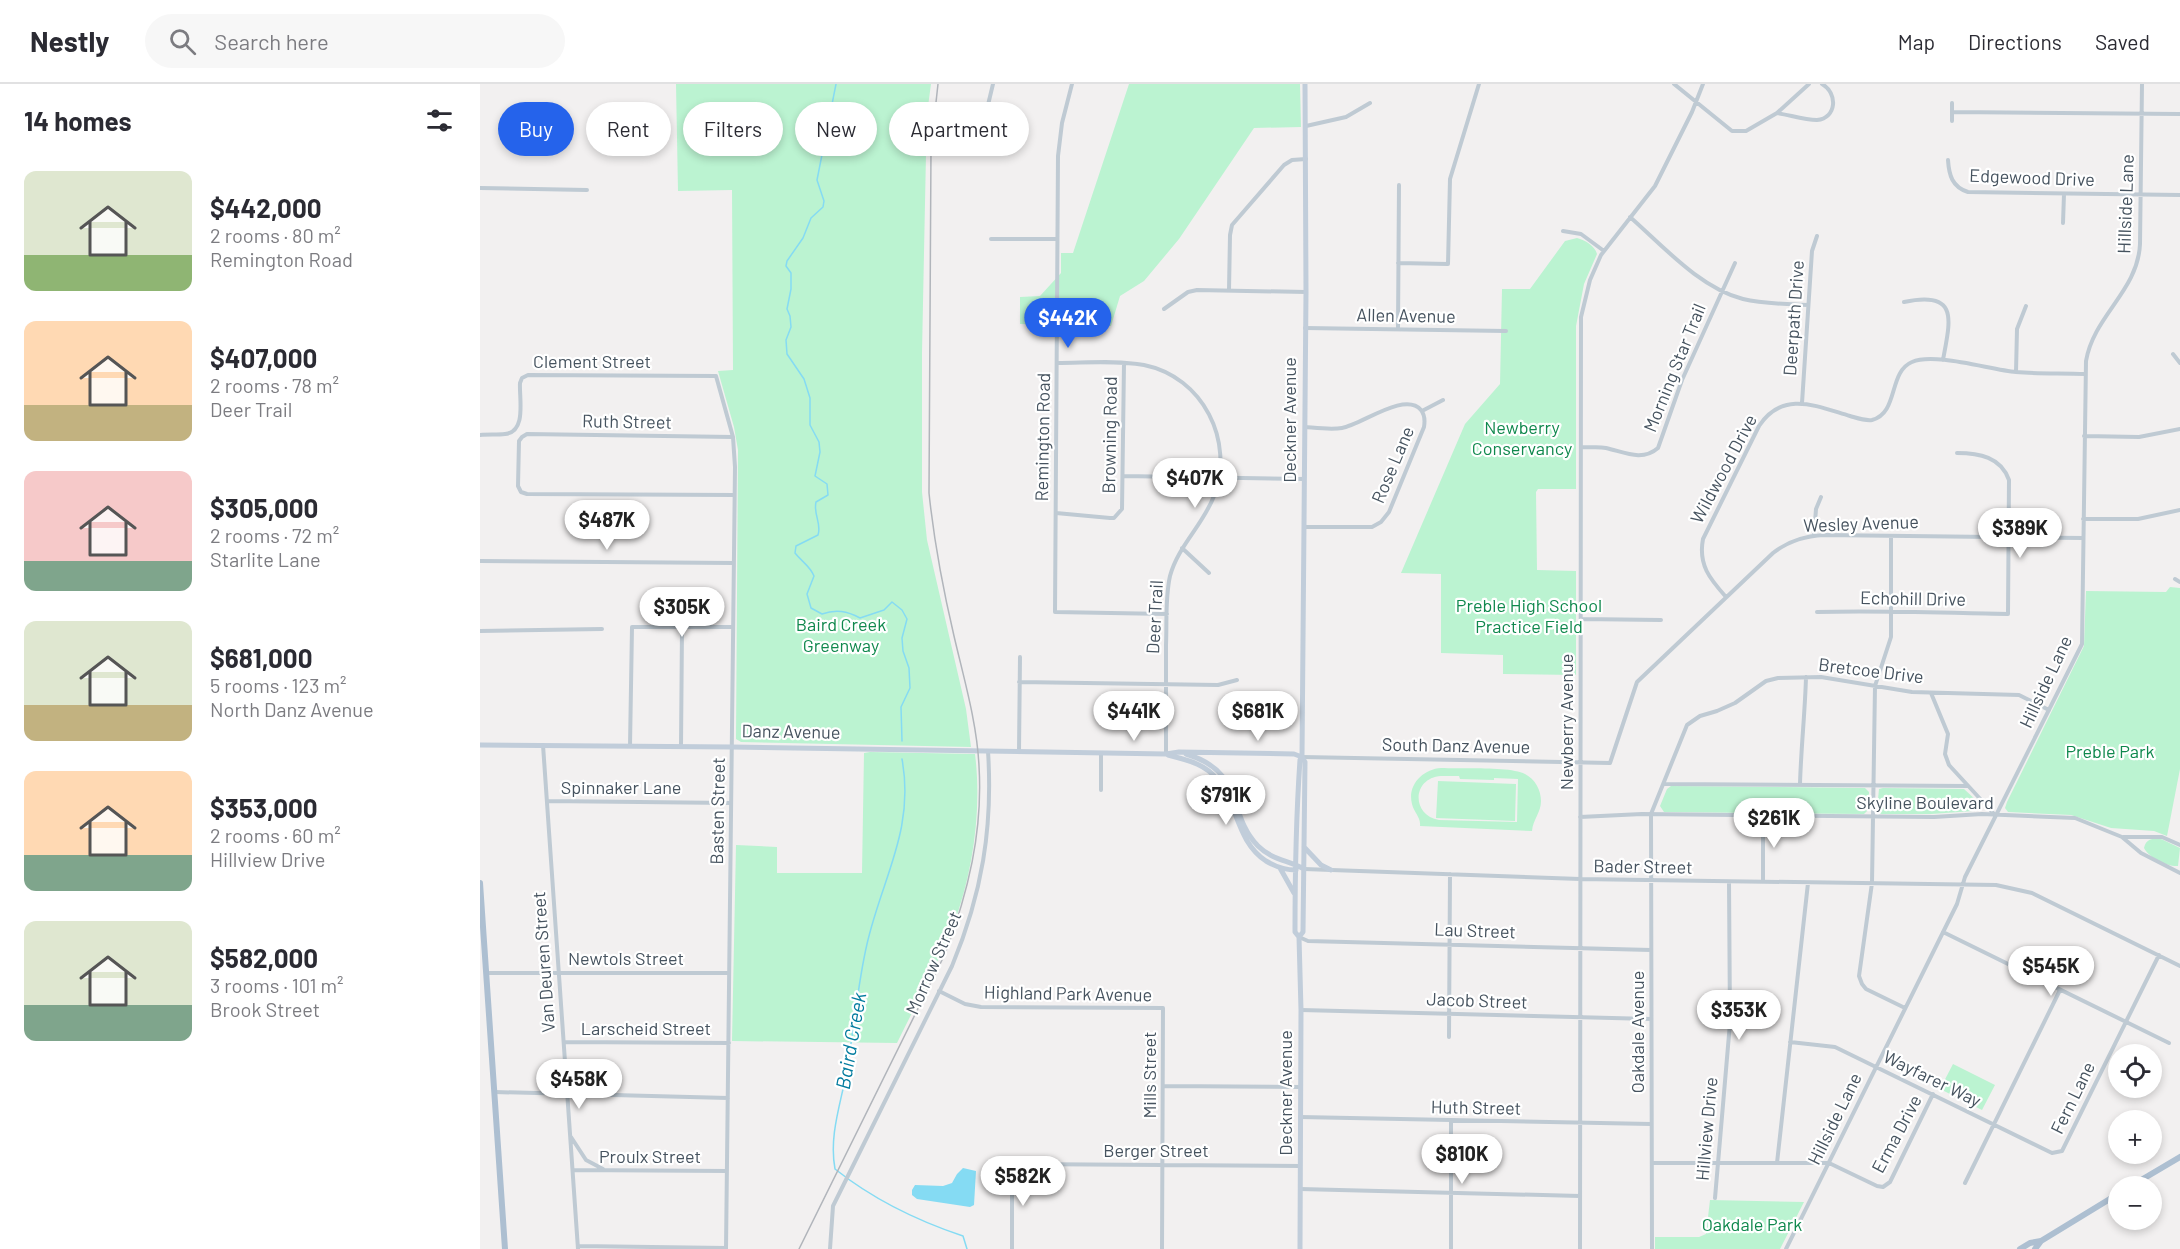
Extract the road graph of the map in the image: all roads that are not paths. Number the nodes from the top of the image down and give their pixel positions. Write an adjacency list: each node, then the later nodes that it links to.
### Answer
1 (993, 84): 10 (street)
2 (1072, 84): 33 (street, Remington Road)
3 (1305, 84): 19 (street, Deckner Avenue)
4 (1479, 84): 35 (street)
5 (1674, 84): 11 (street)
6 (1703, 84): 11 (street, Newberry Avenue)
7 (1809, 84): 15 (street)
8 (1822, 84): 15 (street)
9 (2142, 84): 16 (street, Hillside Lane)
10 (988, 102)
11 (1696, 102): 15 (street); 28 (street, Newberry Avenue)
12 (1370, 103): 19 (street)
13 (1952, 103): 14 (street)
14 (1952, 112): 16 (street); 18 (street)
15 (1777, 113)
16 (2142, 113): 17 (street); 26 (street, Hillside Lane)
17 (2180, 114)
18 (1952, 121)
19 (1306, 126): 20 (street, Deckner Avenue)
20 (1306, 159): 37 (street); 39 (street, Deckner Avenue)
21 (1948, 160): 25 (street, Edgewood Drive)
22 (1399, 185): 35 (street)
23 (480, 188): 24 (street)
24 (587, 190)
25 (2064, 194): 26 (street, Edgewood Drive); 29 (street)
26 (2141, 195): 27 (street, Edgewood Drive); 53 (street, Hillside Lane)
27 (2180, 195)
28 (1630, 217): 34 (street, Newberry Avenue); 38 (street)
29 (2063, 223)
30 (1563, 231): 34 (street)
31 (1817, 236): 41 (street, Deerpath Drive)
32 (991, 239): 33 (street)
33 (1057, 239): 49 (street, Remington Road)
34 (1604, 251): 63 (street, Newberry Avenue)
35 (1398, 263): 45 (street)
36 (1735, 263): 38 (street, Morning Star Trail)
37 (1229, 290): 39 (street); 43 (street)
38 (1721, 291): 41 (street); 63 (street, Morning Star Trail)
39 (1306, 292): 44 (street, Deckner Avenue)
40 (1904, 302): 48 (street)
41 (1808, 305): 56 (street, Deerpath Drive)
42 (2026, 306): 52 (street)
43 (1164, 309)
44 (1305, 328): 45 (street, Allen Avenue); 58 (street, Deckner Avenue)
45 (1398, 329): 46 (street, Allen Avenue)
46 (1506, 331)
47 (2173, 354): 51 (street)
48 (1943, 360): 52 (street); 56 (street)
49 (1057, 363): 50 (street, Deer Trail); 71 (street, Remington Road)
50 (1124, 363): 65 (street, Browning Road); 66 (street, Deer Trail)
51 (2180, 363)
52 (2016, 372): 53 (street)
53 (2085, 374): 61 (street, Hillside Lane)
54 (716, 376): 60 (street, Clement Street); 62 (street, Basten Street)
55 (1443, 400): 57 (street)
56 (1802, 403): 84 (street, Wildwood Drive)
57 (1422, 411): 58 (street); 73 (street, Rose Lane)
58 (1305, 428): 67 (street, Deckner Avenue)
59 (2180, 429): 61 (street)
60 (480, 435)
61 (2084, 436): 72 (street, Hillside Lane)
62 (733, 437): 68 (street, Basten Street); 68 (street, Ruth Street)
63 (1581, 447): 88 (street, Newberry Avenue)
64 (1957, 453): 76 (street)
65 (1123, 476): 66 (street); 71 (street, Browning Road)
66 (1219, 477): 67 (street); 78 (street, Deer Trail)
67 (1304, 479): 73 (street, Deckner Avenue)
68 (734, 495): 80 (street, Basten Street)
69 (1821, 497): 74 (street)
70 (2180, 510): 72 (street)
71 (1056, 513): 87 (street, Remington Road)
72 (2084, 519): 77 (street, Hillside Lane)
73 (1304, 527): 112 (street, Deckner Avenue)
74 (1814, 535): 75 (street, Wesley Avenue); 84 (street, Wesley Avenue)
75 (1892, 536): 76 (street, Wesley Avenue); 86 (street)
76 (2009, 537): 77 (street, Wesley Avenue); 86 (street, Echohill Drive)
77 (2083, 538): 101 (street, Hillside Lane)
78 (1182, 548): 81 (street); 87 (street, Deer Trail)
79 (480, 561): 80 (street)
80 (734, 563): 91 (street, Basten Street)
81 (1209, 573)
82 (2175, 579): 83 (street)
83 (2180, 582)
84 (1726, 597): 114 (street, Wesley Avenue)
85 (1817, 612): 86 (street, Echohill Drive)
86 (1891, 613): 99 (street)
87 (1167, 614): 98 (street, Deer Trail)
88 (1581, 619): 89 (street); 113 (street, Newberry Avenue)
89 (1661, 621)
90 (682, 627): 91 (street); 104 (street); 105 (street)
91 (733, 627): 106 (street, Basten Street)
92 (602, 630): 93 (street)
93 (480, 631)
94 (1020, 657): 97 (street)
95 (1806, 677): 99 (street, Bretcoe Drive); 115 (street, Bretcoe Drive); 116 (street)
96 (1237, 680): 98 (street)
97 (1019, 682): 98 (street); 108 (street)
98 (1166, 684): 111 (street, Deer Trail)
99 (1875, 686): 100 (street, Bretcoe Drive); 117 (street)
100 (1932, 693): 101 (street, Bretcoe Drive); 118 (street)
101 (2049, 710): 125 (street, Hillside Lane)
102 (480, 745): 103 (street, Danz Avenue)
103 (543, 745): 104 (street, Danz Avenue); 120 (street, Van Deuren Street)
104 (630, 746): 105 (street, Danz Avenue)
105 (681, 746): 106 (street, Danz Avenue)
106 (732, 747): 107 (street, Danz Avenue); 121 (street, Basten Street)
107 (988, 751): 108 (street, Danz Avenue); 157 (street, Morrow Street)
108 (1019, 751): 110 (street, Danz Avenue)
109 (1179, 752): 111 (street); 112 (street); 130 (street)
110 (1101, 753): 111 (street, Danz Avenue); 119 (street)
111 (1166, 754): 131 (street)
112 (1302, 757): 113 (street, South Danz Avenue); 129 (street, Deckner Avenue); 130 (street, Deckner Avenue)
113 (1581, 763): 114 (street, South Danz Avenue); 126 (street, Newberry Avenue)
114 (1610, 763)
115 (1665, 784): 116 (street, Skyline Boulevard); 122 (street, Bretcoe Drive)
116 (1800, 784): 117 (street, Skyline Boulevard)
117 (1873, 785): 118 (street, Skyline Boulevard); 124 (street)
118 (1968, 786): 125 (street)
119 (1101, 790)
120 (547, 801): 121 (street, Spinnaker Lane); 152 (street, Van Deuren Street)
121 (731, 803): 154 (street, Basten Street)
122 (1651, 814): 123 (street, Skyline Boulevard); 126 (street, Skyline Boulevard); 137 (street, Oakdale Avenue)
123 (1763, 815): 124 (street, Skyline Boulevard); 139 (street)
124 (1873, 816): 125 (street, Skyline Boulevard); 142 (street)
125 (1996, 816): 127 (street, Skyline Boulevard); 143 (street, Hillside Lane)
126 (1580, 817): 136 (street, Newberry Avenue)
127 (2122, 837): 128 (street, Skyline Boulevard); 134 (street, Skyline Boulevard)
128 (2180, 845)
129 (1304, 847): 132 (street, Deckner Avenue); 133 (street)
130 (1296, 867): 131 (street); 132 (street); 144 (street, Deckner Avenue)
131 (1280, 868): 144 (street)
132 (1304, 869): 133 (street, Bader Street); 146 (street, Deckner Avenue)
133 (1331, 870): 135 (street, Bader Street)
134 (2180, 873)
135 (1450, 874): 136 (street, Bader Street); 147 (street)
136 (1580, 879): 137 (street, Bader Street); 148 (street, Newberry Avenue)
137 (1651, 880): 138 (street, Bader Street); 149 (street, Oakdale Avenue)
138 (1730, 882): 139 (street, Bader Street); 186 (street, Hillview Drive)
139 (1762, 882): 141 (street, Bader Street)
140 (480, 883): 153 (main road)
141 (1808, 883): 142 (street, Bader Street); 167 (street)
142 (1872, 883): 143 (street, Bader Street); 159 (street)
143 (1962, 885): 145 (street, Hillside Lane); 150 (street, Bader Street)
144 (1295, 897): 146 (street, Deckner Avenue)
145 (1943, 933): 156 (street); 159 (street, Hillside Lane)
146 (1299, 937): 147 (street, Lau Street); 160 (street, Deckner Avenue)
147 (1450, 944): 148 (street, Lau Street); 161 (street)
148 (1580, 948): 149 (street, Lau Street); 162 (street, Newberry Avenue)
149 (1651, 950): 163 (street, Oakdale Avenue)
150 (2158, 955): 151 (street, Bader Street); 164 (street, Fern Lane)
151 (2180, 966)
152 (559, 972): 153 (street, Newtols Street); 154 (street, Newtols Street); 166 (street, Van Deuren Street)
153 (486, 973): 155 (main road)
154 (729, 973): 168 (street, Basten Street)
155 (484, 987): 173 (main road)
156 (2060, 990): 164 (street); 181 (street)
157 (939, 991): 158 (street, Highland Park Avenue); 205 (street, Morrow Street)
158 (1163, 1008): 171 (street, Mills Street)
159 (1905, 1008): 170 (street, Hillside Lane)
160 (1301, 1010): 161 (street, Jacob Street); 172 (street, Deckner Avenue)
161 (1450, 1014): 162 (street, Jacob Street); 165 (street)
162 (1580, 1017): 163 (street, Jacob Street); 179 (street, Newberry Avenue)
163 (1651, 1019): 180 (street, Oakdale Avenue)
164 (2126, 1022): 169 (street); 183 (street, Fern Lane)
165 (1449, 1037)
166 (564, 1041): 168 (street, Larscheid Street); 175 (street, Van Deuren Street)
167 (1790, 1042): 170 (street, Wayfarer Way); 187 (street)
168 (729, 1043): 176 (street, Basten Street)
169 (2169, 1043)
170 (1876, 1067): 174 (street, Wayfarer Way); 188 (street, Hillside Lane)
171 (1163, 1086): 172 (street); 189 (street, Mills Street)
172 (1301, 1087): 177 (street, Deckner Avenue)
173 (495, 1092): 175 (street); 204 (main road)
174 (1933, 1094): 181 (street, Wayfarer Way); 188 (street, Erma Drive)
175 (567, 1095): 176 (street); 182 (street, Van Deuren Street)
176 (728, 1098): 193 (street, Basten Street)
177 (1300, 1117): 178 (street, Huth Street); 190 (street, Deckner Avenue)
178 (1451, 1120): 179 (street, Huth Street); 197 (street)
179 (1580, 1124): 180 (street, Huth Street); 198 (street, Newberry Avenue)
180 (1651, 1124): 185 (street, Oakdale Avenue)
181 (1994, 1124): 183 (street, Wayfarer Way); 195 (street)
182 (570, 1132): 191 (street, Van Deuren Street); 192 (street)
183 (2057, 1153)
184 (2180, 1156): 194 (main road)
185 (1652, 1162): 186 (street); 211 (street, Oakdale Avenue)
186 (1718, 1163): 187 (street); 199 (street, Hillview Drive)
187 (1777, 1163): 188 (street)
188 (1829, 1163): 212 (street, Hillside Lane)
189 (1163, 1165): 190 (street, Berger Street); 206 (street, Berger Street); 207 (street, Mills Street)
190 (1300, 1166): 196 (street, Deckner Avenue)
191 (573, 1170): 192 (street, Proulx Street); 202 (street, Van Deuren Street)
192 (609, 1171): 193 (street, Proulx Street)
193 (727, 1172): 203 (street, Basten Street)
194 (2147, 1176)
195 (1965, 1184)
196 (1300, 1189): 197 (street); 208 (street, Deckner Avenue)
197 (1451, 1192): 198 (street); 209 (street)
198 (1580, 1196): 210 (street, Newberry Avenue)
199 (1715, 1198)
200 (2108, 1200): 201 (main road)
201 (2041, 1240): 213 (main road); 214 (main road)
202 (578, 1248): 203 (street)
203 (726, 1248)
204 (505, 1249)
205 (830, 1249)
206 (1012, 1249)
207 (1162, 1249)
208 (1300, 1249)
209 (1451, 1249)
210 (1580, 1249)
211 (1652, 1249)
212 (1786, 1249)
213 (2020, 1249)
214 (2036, 1249)

